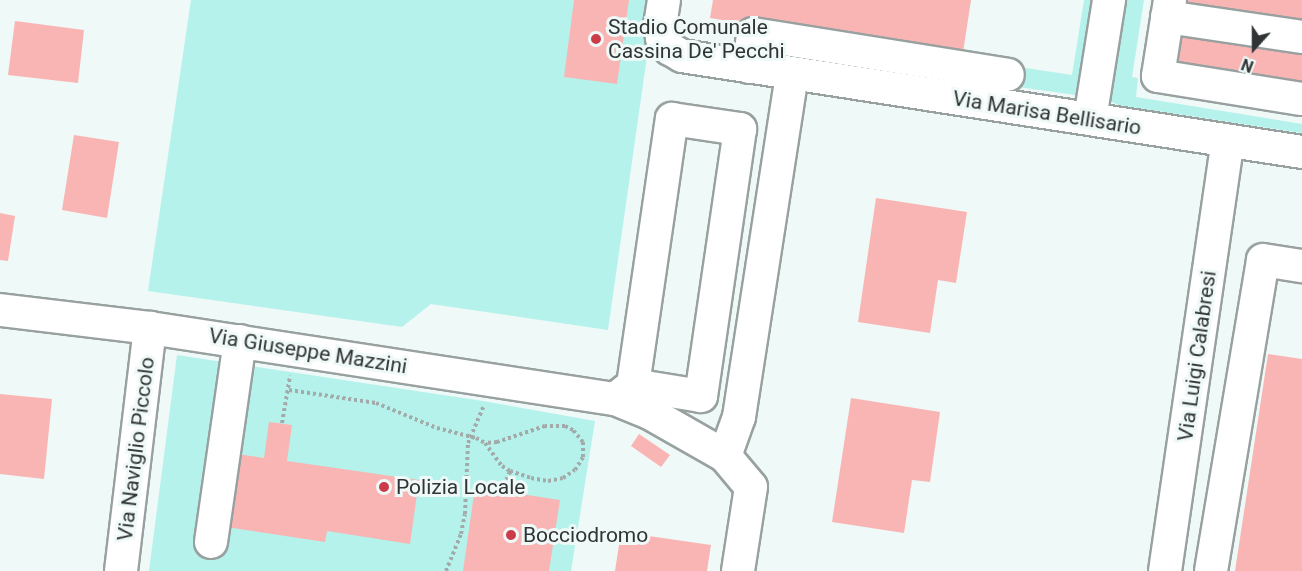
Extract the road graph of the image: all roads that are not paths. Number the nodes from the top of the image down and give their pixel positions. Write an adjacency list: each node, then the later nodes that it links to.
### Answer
1 (664, 0): 5 (street, Via Marisa Bellisario)
2 (1109, 0): 9 (street)
3 (1169, 8): 4 (street); 8 (street)
4 (1302, 38)
5 (749, 66): 6 (street, Via Marisa Bellisario); 7 (street)
6 (792, 73): 9 (street, Via Marisa Bellisario); 17 (street)
7 (1008, 75)
8 (1302, 99)
9 (1090, 119): 10 (street, Via Marisa Bellisario)
10 (1228, 141): 11 (street, Via Marisa Bellisario); 21 (street, Via Luigi Calabresi)
11 (1302, 152)
12 (1301, 257): 22 (street)
13 (0, 310): 14 (street, Via Giuseppe Mazzini)
14 (150, 328): 15 (street, Via Giuseppe Mazzini); 19 (street, Via Naviglio Piccolo)
15 (240, 341): 16 (street, Via Giuseppe Mazzini); 18 (street)
16 (624, 392): 16 (street); 17 (street)
17 (725, 456): 20 (street)
18 (211, 542)
19 (122, 571)
20 (738, 571)
21 (1165, 571)
22 (1212, 571)

